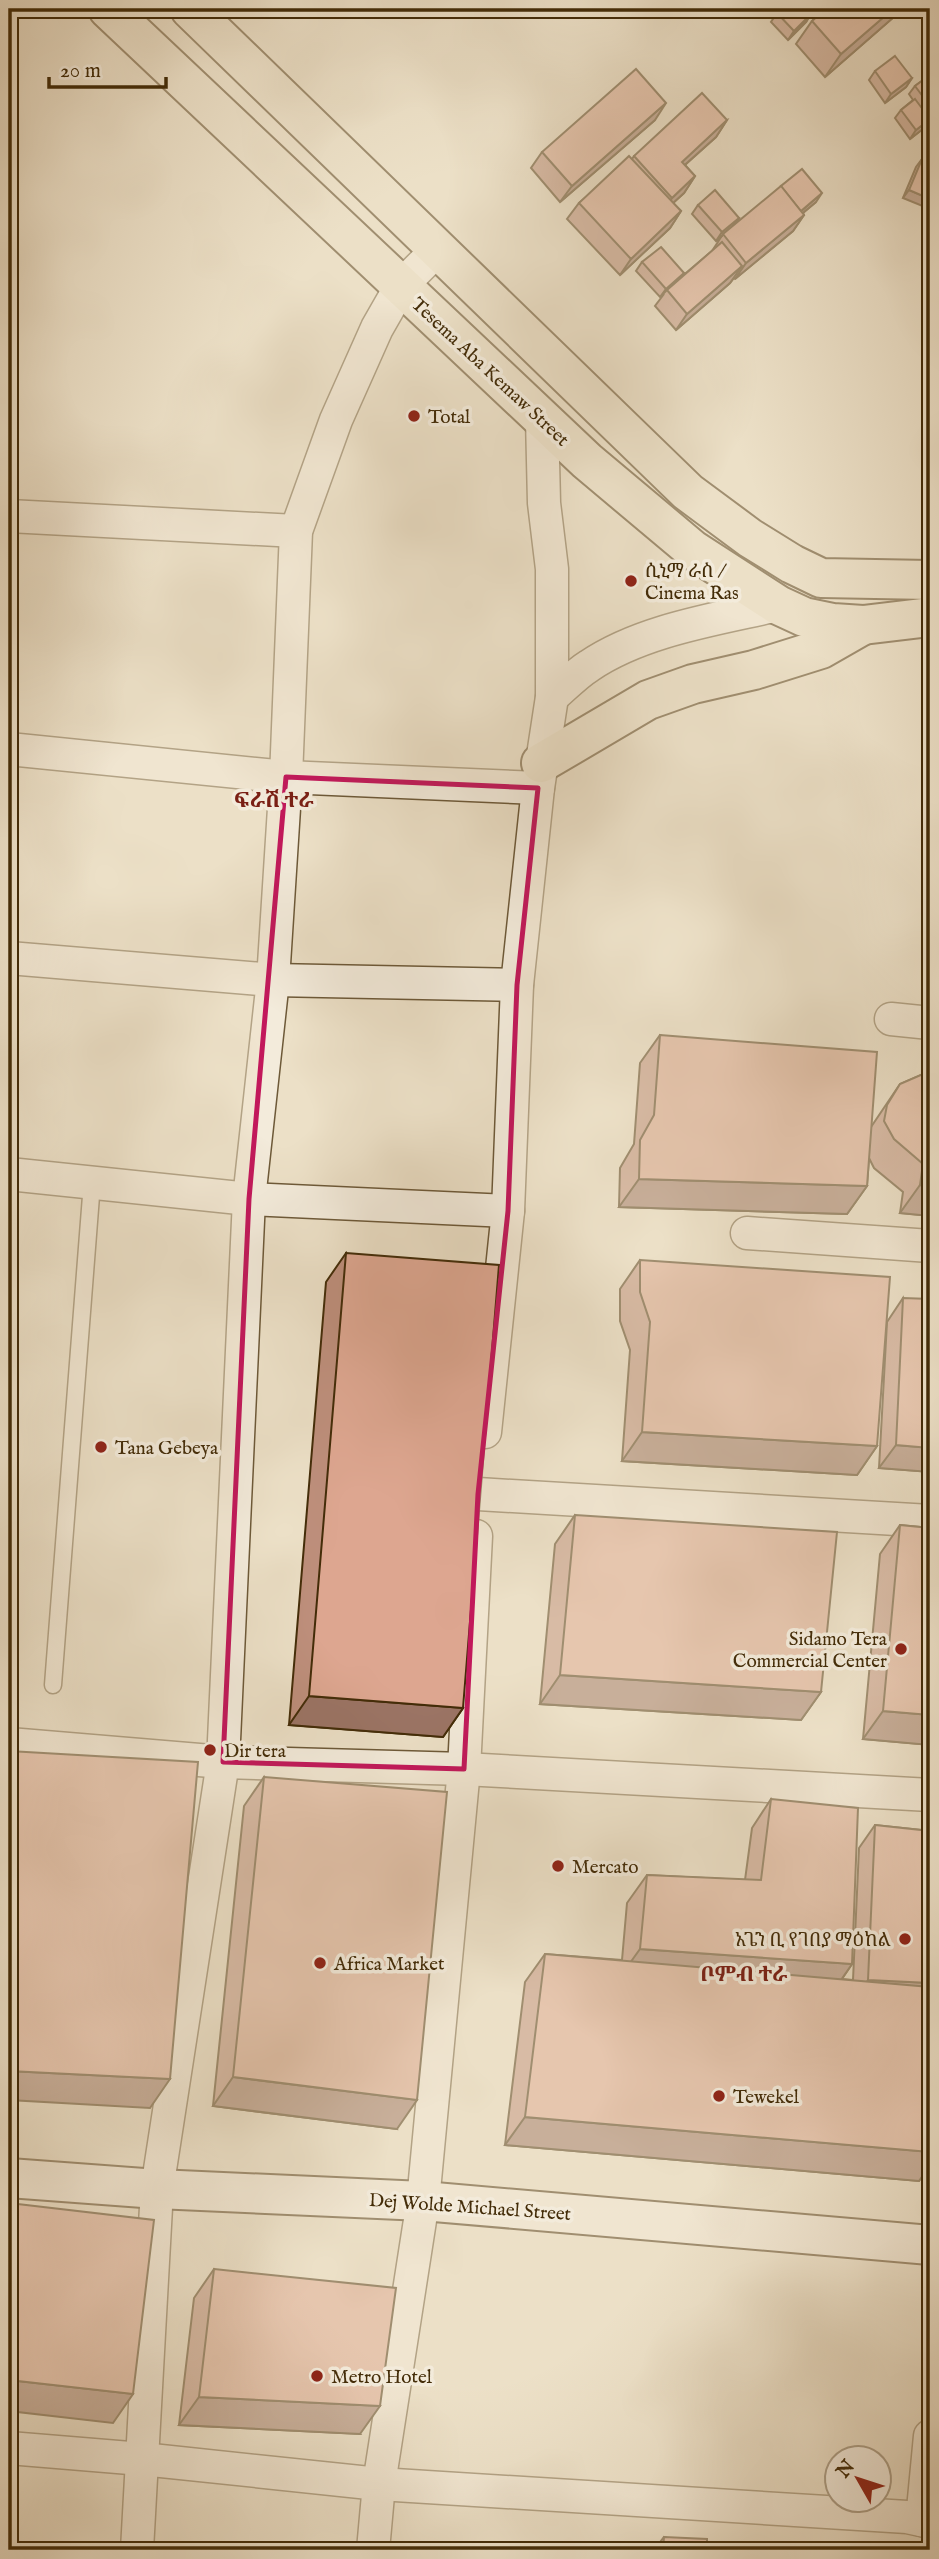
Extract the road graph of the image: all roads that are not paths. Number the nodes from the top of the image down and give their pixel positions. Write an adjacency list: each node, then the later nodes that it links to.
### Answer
1 (108, 9): 4 (main road, Tesema Aba Kemaw Street)
2 (190, 9): 3 (main road)
3 (439, 248): 4 (street); 8 (main road)
4 (401, 286): 5 (main road, Tesema Aba Kemaw Street); 7 (street)
5 (542, 418): 10 (main road, Tesema Aba Kemaw Street); 13 (street)
6 (9, 516): 7 (street)
7 (296, 531): 16 (street)
8 (821, 578): 9 (main road); 10 (main road)
9 (930, 580)
10 (778, 605): 12 (main road, Tesema Aba Kemaw Street); 13 (street)
11 (930, 617): 12 (main road, Tesema Aba Kemaw Street)
12 (863, 625): 15 (main road)
13 (552, 697): 15 (street)
14 (9, 749): 16 (street)
15 (540, 776): 16 (street); 19 (street)
16 (286, 777): 18 (street)
17 (9, 958): 18 (street)
18 (273, 980): 19 (street); 24 (street)
19 (517, 985): 25 (street)
20 (891, 1019): 21 (street)
21 (930, 1023)
22 (9, 1174): 23 (street)
23 (92, 1183): 24 (street); 30 (lane)
24 (249, 1199): 25 (street); 32 (street)
25 (508, 1211): 28 (street)
26 (747, 1233): 27 (street)
27 (930, 1246)
28 (478, 1494): 29 (street); 33 (street)
29 (930, 1521)
30 (52, 1685)
31 (9, 1744): 32 (street)
32 (223, 1762): 33 (street); 36 (street)
33 (464, 1769): 34 (street); 37 (street)
34 (930, 1795)
35 (9, 2178): 36 (street, Dej Wolde Michael Street)
36 (158, 2189): 37 (street, Dej Wolde Michael Street); 41 (street)
37 (423, 2201): 38 (street, Dej Wolde Michael Street); 42 (street)
38 (930, 2245)
39 (930, 2436): 43 (street)
40 (9, 2448): 41 (street)
41 (142, 2459): 42 (street); 44 (street)
42 (379, 2484): 43 (street); 45 (street)
43 (926, 2521)
44 (137, 2550)
45 (373, 2550)

